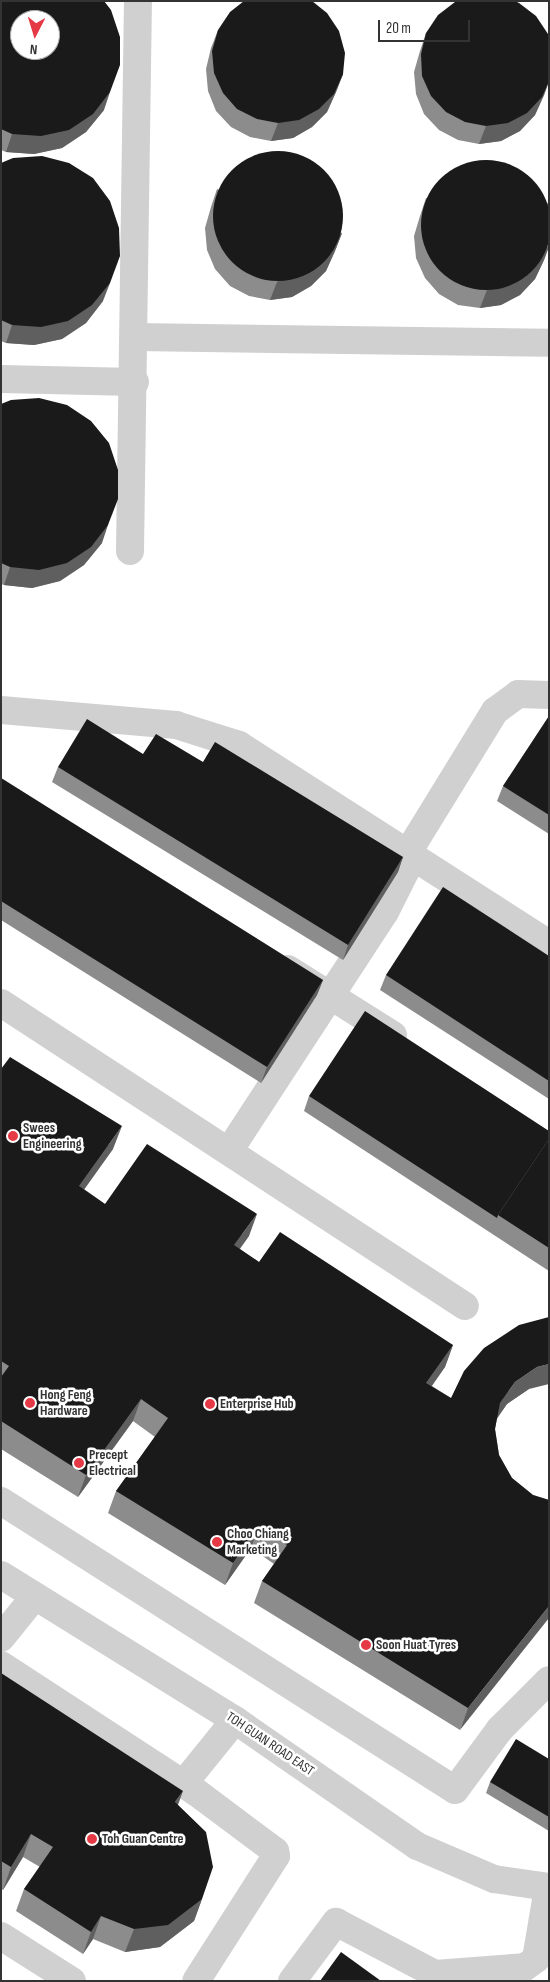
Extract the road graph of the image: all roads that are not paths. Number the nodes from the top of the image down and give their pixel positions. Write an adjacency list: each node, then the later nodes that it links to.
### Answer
1 (138, 1): 2 (street)
2 (135, 337): 3 (street); 5 (street)
3 (549, 343)
4 (1, 379): 5 (street)
5 (135, 382): 6 (street)
6 (130, 551)
7 (549, 695): 9 (street)
8 (1, 710): 9 (street)
9 (408, 854): 10 (street); 12 (street)
10 (549, 944)
11 (263, 953): 12 (street)
12 (330, 996): 14 (street); 15 (street)
13 (1, 1003): 15 (street)
14 (414, 1048)
15 (229, 1151): 16 (street)
16 (464, 1306)
17 (1, 1501): 22 (street)
18 (1, 1575): 19 (street, TOH GUAN ROAD EAST)
19 (35, 1596): 20 (street); 23 (street, TOH GUAN ROAD EAST)
20 (1, 1638)
21 (1, 1665): 24 (street)
22 (549, 1680)
23 (235, 1720): 24 (street); 25 (street, TOH GUAN ROAD EAST)
24 (184, 1783): 28 (street)
25 (548, 1888): 29 (street)
26 (1, 1936): 27 (street)
27 (72, 1981)
28 (196, 1981)
29 (292, 1981)

